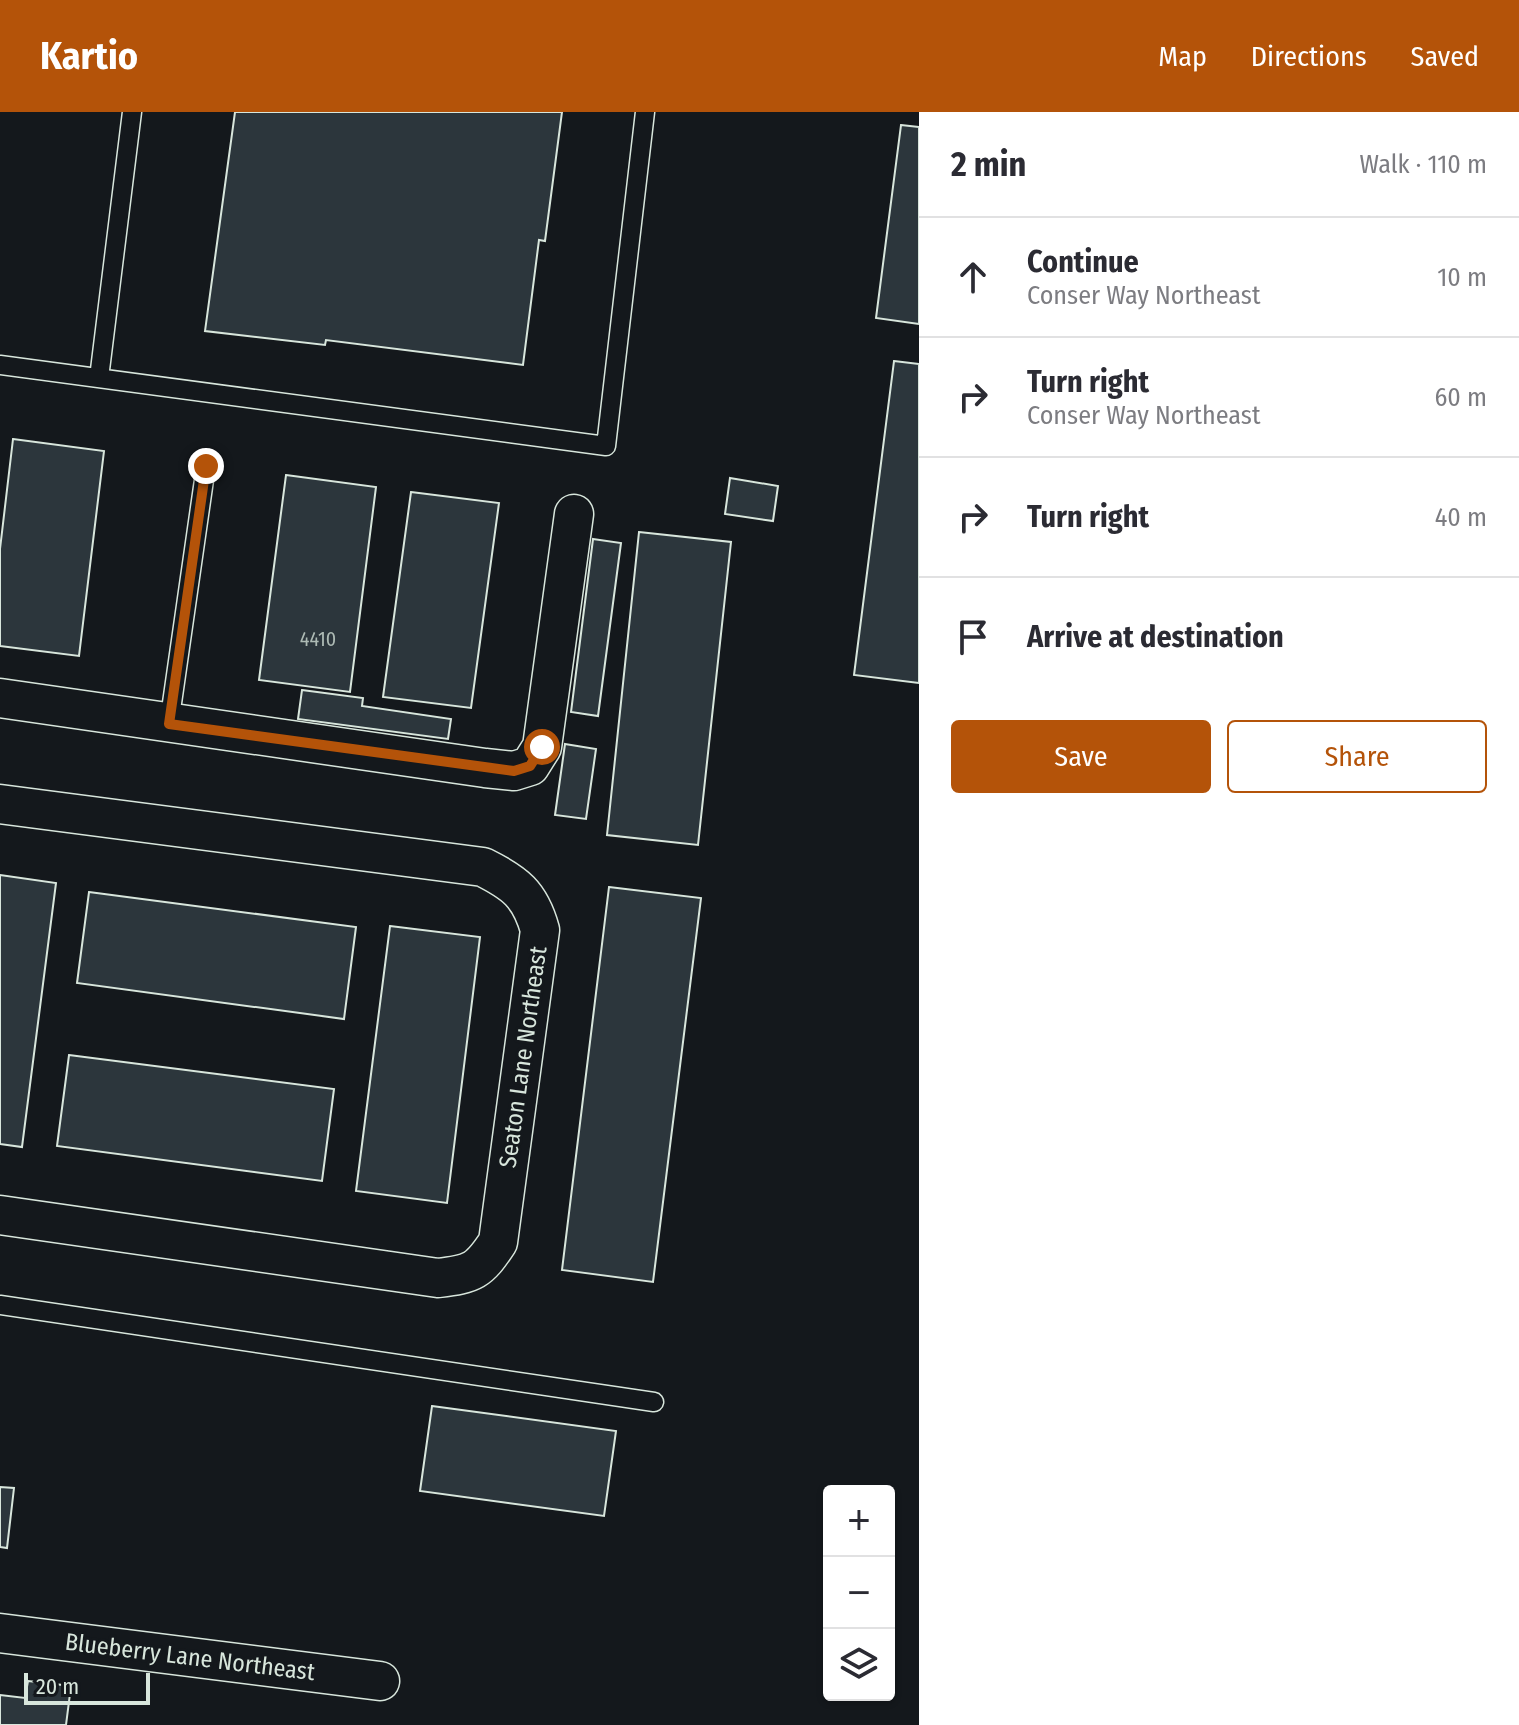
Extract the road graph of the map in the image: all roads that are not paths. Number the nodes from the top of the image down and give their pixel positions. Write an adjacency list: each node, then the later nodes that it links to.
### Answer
1 (132, 112): 4 (lane)
2 (645, 112): 4 (lane)
3 (0, 365): 4 (lane)
4 (99, 378)
5 (206, 466): 8 (lane)
6 (574, 514): 8 (street)
7 (0, 698): 8 (street)
8 (169, 724)
9 (0, 804): 10 (street, Seaton Lane Northeast)
10 (0, 1215)
11 (0, 1305): 12 (lane)
12 (654, 1402)
13 (0, 1633): 14 (street, Blueberry Lane Northeast)
14 (380, 1681)

